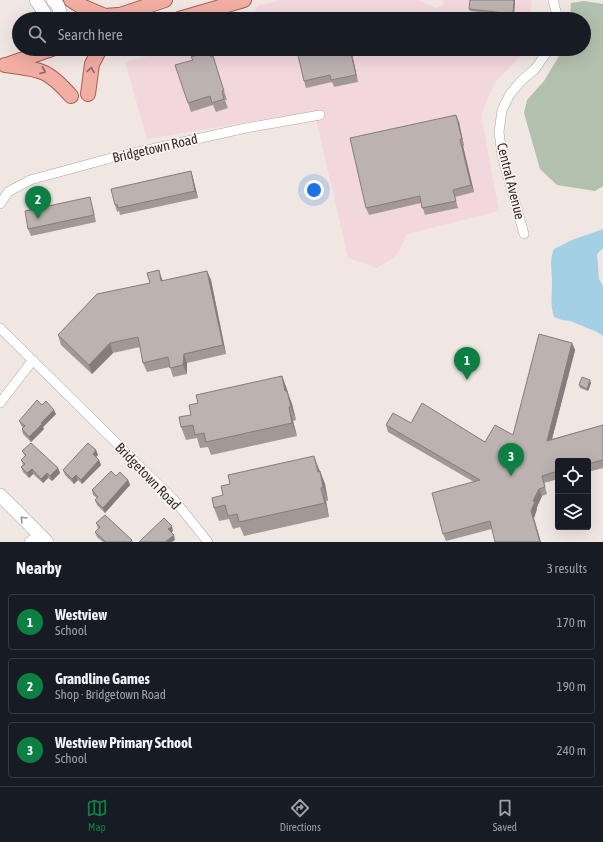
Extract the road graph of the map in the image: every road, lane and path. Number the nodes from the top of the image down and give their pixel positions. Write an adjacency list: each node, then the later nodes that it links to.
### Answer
1 (36, 0): 7 (main road)
2 (53, 0): 8 (main road)
3 (71, 0): 9 (main road)
4 (165, 0): 10 (main road)
5 (244, 0): 11 (main road)
6 (554, 0): 12 (street)
7 (44, 12)
8 (60, 12)
9 (96, 12)
10 (128, 12)
11 (203, 12)
12 (556, 12)
13 (32, 56): 16 (main road)
14 (96, 56): 17 (main road, one-way to 14)
15 (544, 56): 21 (street, Central Avenue)
16 (3, 66): 18 (main road, one-way to 18)
17 (88, 94)
18 (71, 96)
19 (320, 115): 20 (street, Bridgetown Road)
20 (0, 204)
21 (524, 234)
22 (0, 328): 23 (street, Bridgetown Road)
23 (33, 360): 24 (street); 27 (street, Bridgetown Road)
24 (0, 403)
25 (0, 495): 26 (main road, one-way to 25)
26 (37, 540)
27 (208, 542)

